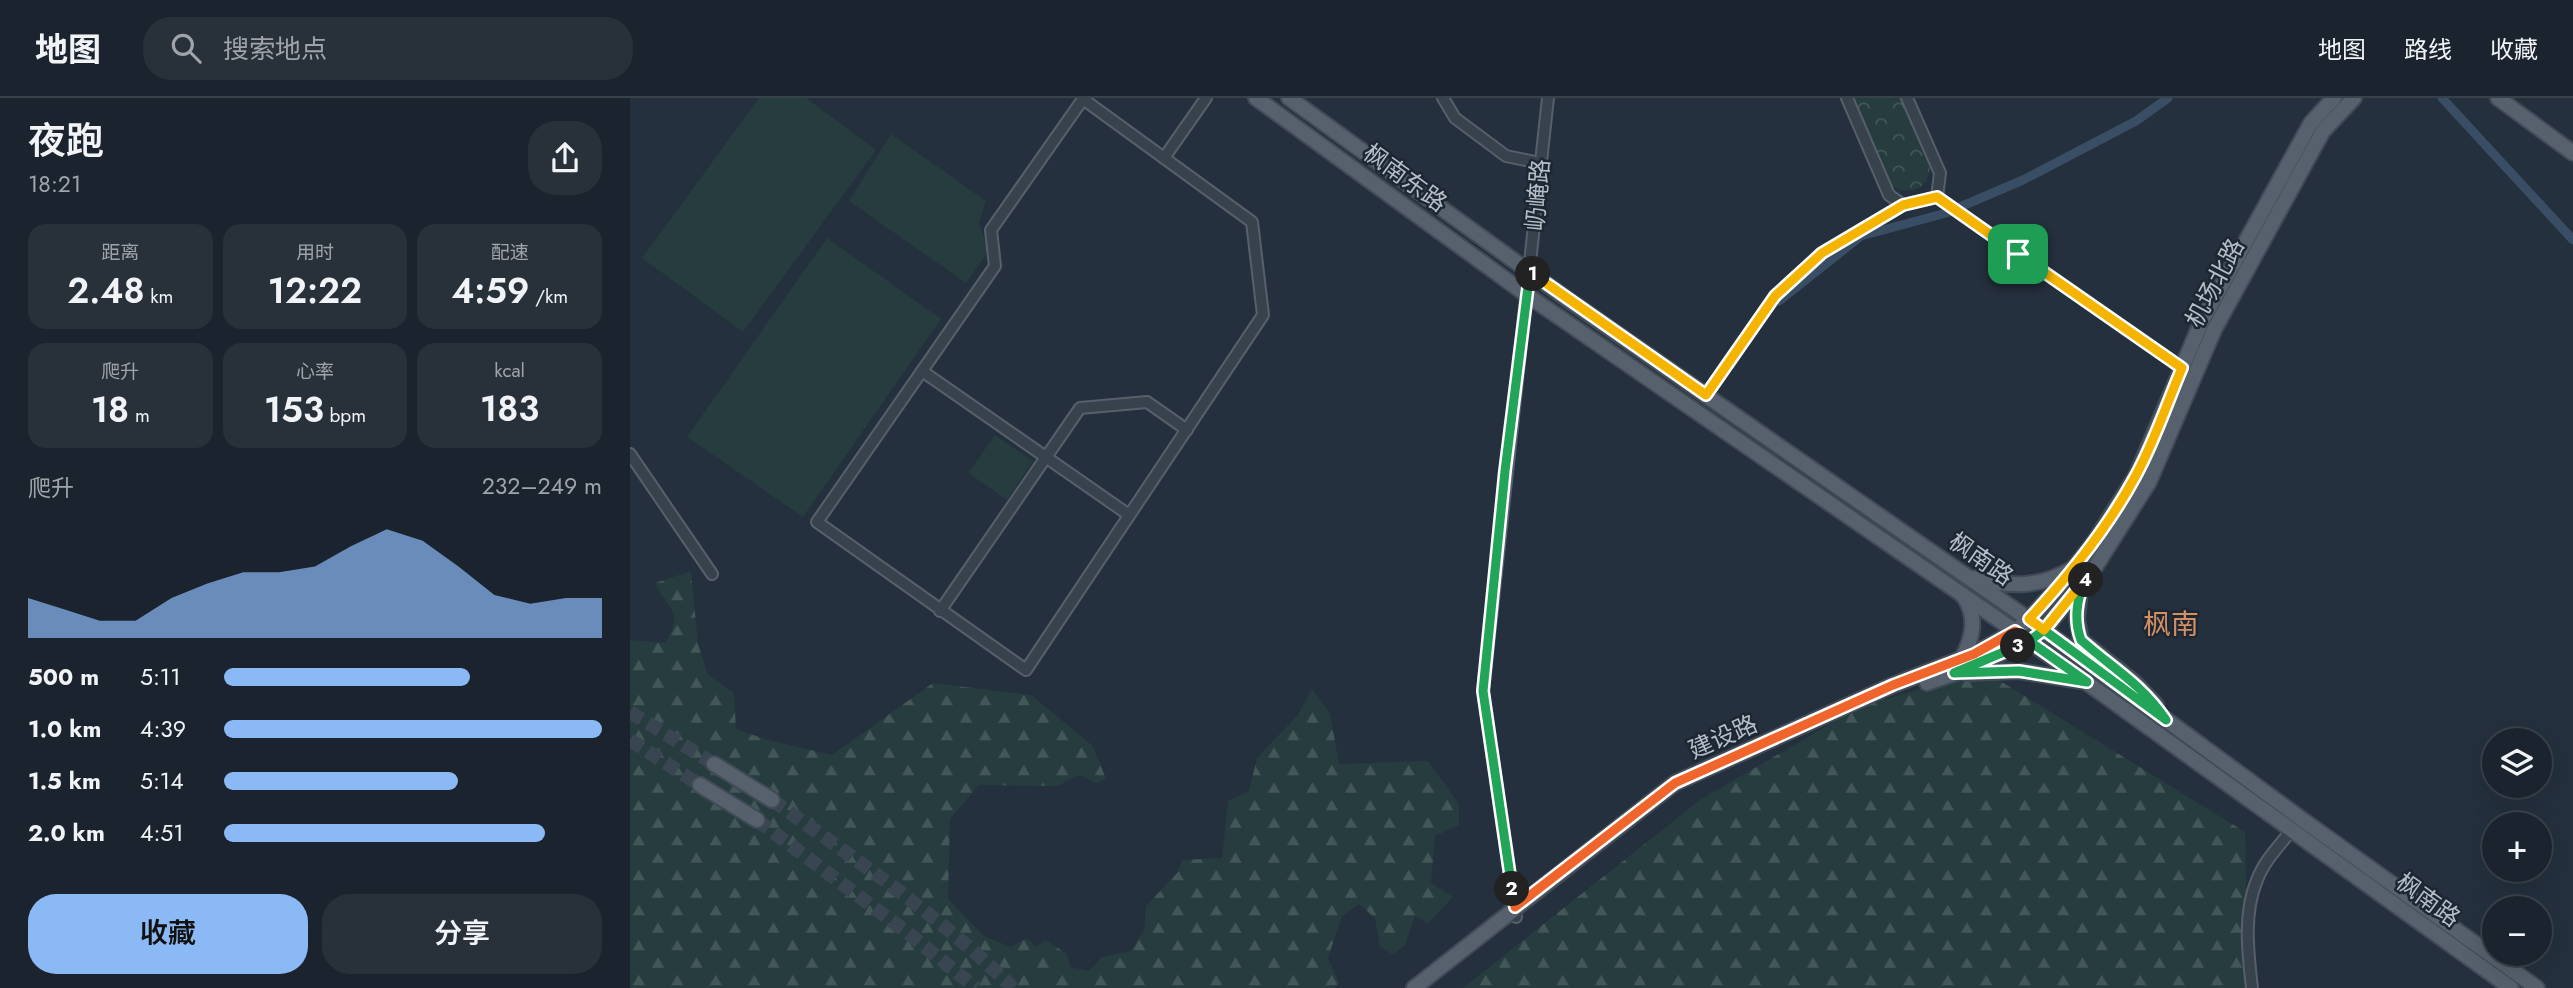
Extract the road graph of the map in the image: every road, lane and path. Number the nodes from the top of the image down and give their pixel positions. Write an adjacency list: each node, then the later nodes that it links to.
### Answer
1 (1083, 98): 13 (street); 20 (street)
2 (1206, 98): 13 (street)
3 (1255, 98): 18 (main road, 枫南东路)
4 (1289, 98): 17 (main road, 枫南路)
5 (1443, 98): 14 (street)
6 (1548, 98): 14 (street, 屷崦路)
7 (1847, 98): 16 (street)
8 (1908, 98): 15 (street)
9 (2334, 98): 19 (main road, 机场北路)
10 (2354, 98): 27 (main road, 机场北路)
11 (2498, 98): 12 (main road)
12 (2573, 153)
13 (1164, 158): 22 (street)
14 (1541, 163): 17 (street, 屷崦路)
15 (1937, 197): 16 (street); 19 (street)
16 (1903, 205): 21 (street)
17 (1530, 272): 18 (street, 屷崦路); 21 (main road, 枫南路)
18 (1527, 295): 30 (main road, 枫南路); 45 (street, 屷崦路)
19 (2182, 368): 26 (main road, 机场北路)
20 (922, 371): 24 (street); 31 (street)
21 (1706, 395): 29 (main road, 枫南路)
22 (1187, 430): 24 (street); 25 (street)
23 (630, 454): 28 (street)
24 (1045, 458): 25 (street); 31 (street)
25 (1129, 515): 31 (street)
26 (2074, 568): 29 (main road); 32 (main road, 机场北路)
27 (2091, 572): 33 (main road, 建设路); 39 (main road)
28 (712, 574)
29 (1965, 575): 32 (main road, 枫南路)
30 (1962, 594): 34 (main road, 枫南路); 36 (main road)
31 (940, 611)
32 (2029, 619): 33 (main road, 枫南路); 34 (main road, 建设路)
33 (2044, 630): 35 (main road, 建设路); 39 (main road, 枫南路)
34 (2015, 631): 35 (main road, 枫南路); 36 (main road, 建设路)
35 (2029, 641): 37 (main road, 建设路); 38 (main road, 枫南路)
36 (1962, 659): 45 (main road, 建设路)
37 (1954, 673): 38 (main road); 45 (main road, 建设路)
38 (2087, 682): 44 (main road, 枫南路)
39 (2166, 720): 50 (main road, 枫南路)
40 (714, 764): 42 (main road)
41 (700, 785): 43 (main road)
42 (772, 800)
43 (757, 820)
44 (2291, 831): 48 (street); 49 (main road, 枫南路)
45 (1516, 912): 46 (main road, 建设路); 47 (main road, 建设路)
46 (1414, 988)
47 (1429, 988)
48 (2252, 988)
49 (2511, 988)
50 (2538, 988)

